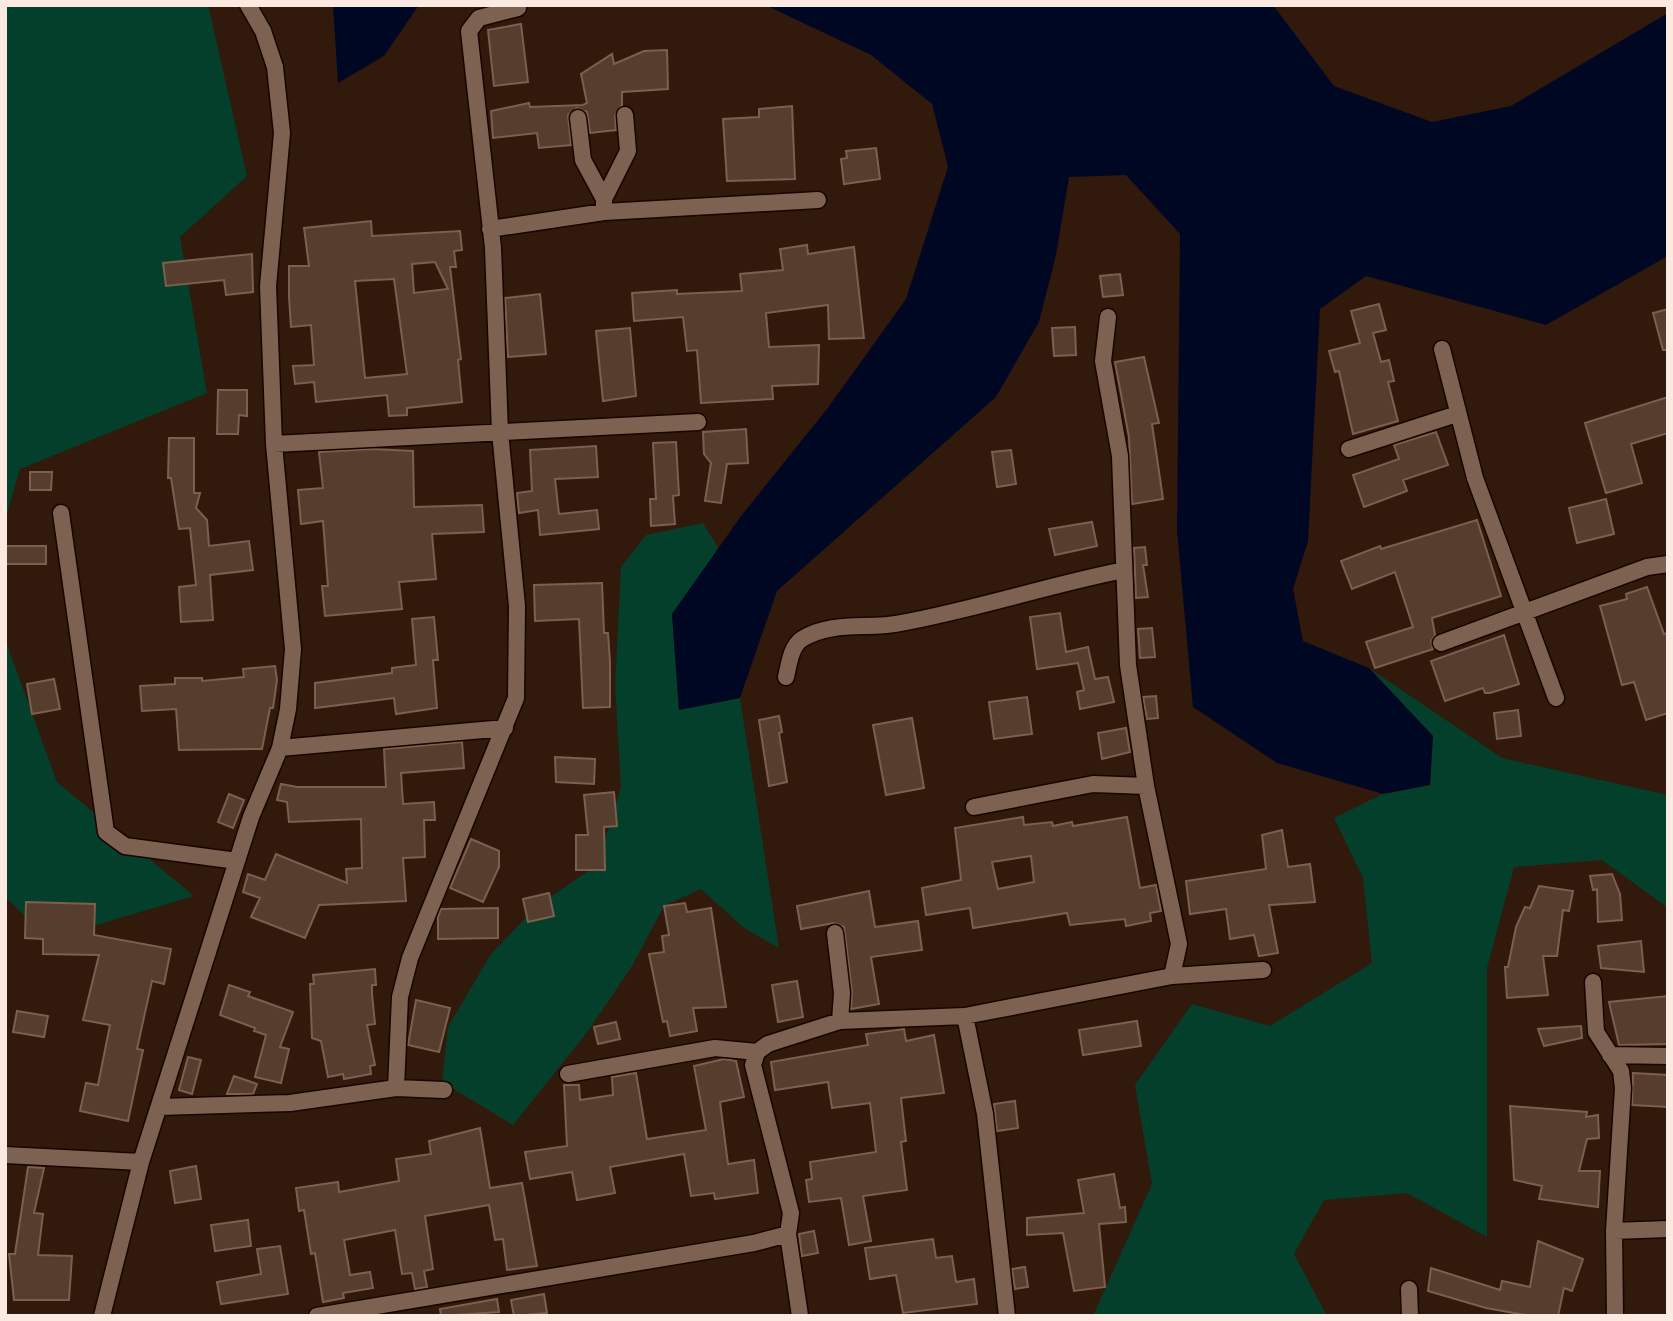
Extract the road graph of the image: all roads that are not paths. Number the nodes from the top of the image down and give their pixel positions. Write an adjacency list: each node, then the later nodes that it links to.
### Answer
1 (248, 5): 13 (street)
2 (518, 8): 7 (street)
3 (625, 115): 6 (street)
4 (578, 118): 6 (street)
5 (818, 200): 6 (street)
6 (604, 206): 7 (street)
7 (490, 229): 12 (street)
8 (1108, 317): 17 (street)
9 (1442, 349): 10 (street)
10 (1457, 414): 14 (street); 18 (street)
11 (698, 422): 12 (street)
12 (500, 432): 13 (street); 22 (street)
13 (274, 444): 23 (street)
14 (1349, 449)
15 (61, 513): 26 (street)
16 (1668, 564): 18 (street)
17 (1124, 570): 20 (street); 24 (street)
18 (1526, 613): 19 (street); 21 (street)
19 (1441, 643)
20 (786, 677)
21 (1556, 698)
22 (505, 728): 23 (street); 37 (street)
23 (280, 748): 26 (street)
24 (1146, 786): 25 (street); 29 (street)
25 (974, 807)
26 (237, 861): 39 (street)
27 (835, 933): 32 (street)
28 (1263, 970): 29 (street)
29 (1172, 976): 31 (street)
30 (1593, 982): 34 (street)
31 (965, 1016): 32 (street); 49 (street)
32 (840, 1021): 33 (street)
33 (757, 1052): 36 (street); 44 (street)
34 (1610, 1055): 35 (street); 43 (street)
35 (1668, 1056)
36 (568, 1074)
37 (396, 1088): 38 (street); 39 (street)
38 (444, 1090)
39 (159, 1107): 41 (street)
40 (5, 1155): 41 (street)
41 (141, 1162): 46 (street)
42 (1668, 1228): 43 (street)
43 (1614, 1230): 51 (street)
44 (788, 1234): 47 (street); 48 (street)
45 (1409, 1289): 50 (street)
46 (102, 1316)
47 (317, 1316)
48 (800, 1316)
49 (1007, 1316)
50 (1410, 1316)
51 (1615, 1316)

